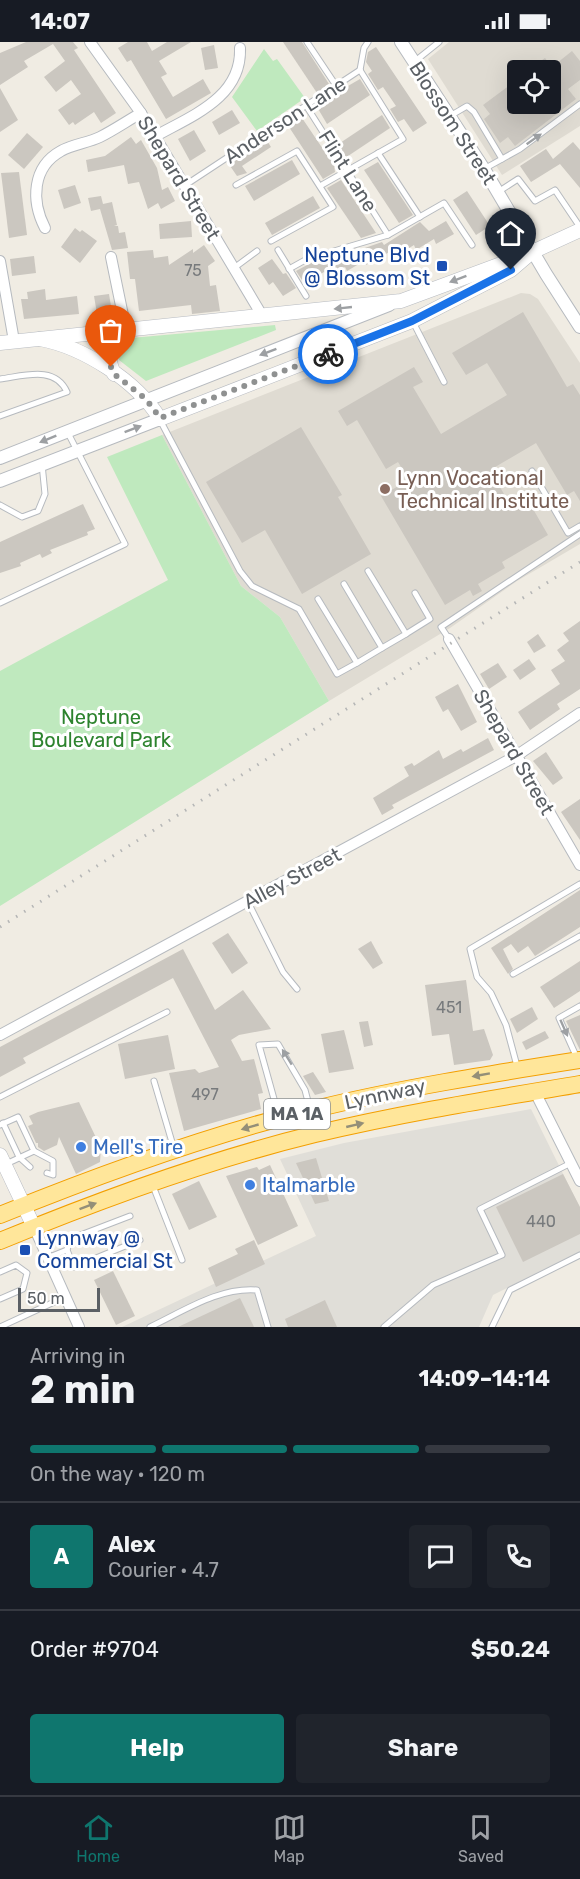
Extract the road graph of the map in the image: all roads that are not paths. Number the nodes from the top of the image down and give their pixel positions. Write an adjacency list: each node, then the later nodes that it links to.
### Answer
1 (90, 42): 12 (street, Shepard Street)
2 (307, 42): 9 (lane)
3 (368, 42): 8 (lane, Anderson Lane)
4 (402, 42): 7 (street, Blossom Street)
5 (439, 42): 7 (lane)
6 (240, 48): 14 (street)
7 (414, 62): 13 (street, Blossom Street)
8 (360, 70): 9 (lane, Anderson Lane); 15 (lane)
9 (337, 87): 11 (lane, Anderson Lane)
10 (580, 104): 16 (lane, one-way to 10)
11 (307, 107): 17 (lane, Flint Lane); 20 (lane, Anderson Lane)
12 (141, 113): 14 (street, Shepard Street); 24 (street)
13 (449, 117): 16 (lane); 18 (street, Blossom Street)
14 (154, 137): 20 (street, Shepard Street)
15 (378, 153): 17 (lane); 23 (lane)
16 (502, 159): 18 (lane)
17 (349, 169): 21 (lane); 26 (lane, Flint Lane)
18 (484, 169): 22 (street, Blossom Street)
19 (236, 185): 21 (lane)
20 (184, 186): 34 (street, Shepard Street)
21 (320, 186): 27 (lane)
22 (498, 192): 25 (lane); 31 (street, Blossom Street)
23 (420, 217): 26 (lane); 28 (lane)
24 (45, 228)
25 (580, 229): 31 (main road)
26 (388, 235): 35 (lane)
27 (271, 241)
28 (472, 245)
29 (278, 250): 35 (lane)
30 (257, 251): 34 (lane)
31 (532, 252): 37 (main road, one-way to 37); 39 (main road); 40 (street, Blossom Street)
32 (111, 257): 41 (street)
33 (0, 261): 43 (street)
34 (234, 269): 38 (street, Shepard Street)
35 (289, 269): 36 (lane)
36 (306, 296)
37 (401, 301): 38 (main road, one-way to 38); 48 (street, one-way to 48)
38 (262, 317): 41 (main road)
39 (412, 321): 47 (lane); 50 (main road)
40 (580, 327)
41 (126, 330): 42 (main road); 45 (main road)
42 (40, 339): 43 (main road); 45 (main road)
43 (15, 342): 44 (main road)
44 (0, 343)
45 (114, 374): 48 (main road)
46 (0, 379): 49 (lane)
47 (444, 382)
48 (146, 399): 50 (main road); 51 (street)
49 (0, 416)
50 (160, 418): 52 (street, one-way to 50); 68 (lane)
51 (67, 431): 52 (lane); 53 (street, one-way to 53)
52 (77, 451): 54 (street); 64 (lane)
53 (0, 458)
54 (42, 464): 56 (street); 57 (lane)
55 (532, 471): 58 (lane)
56 (0, 481)
57 (0, 505)
58 (580, 526)
59 (580, 534): 66 (lane)
60 (368, 571): 65 (lane)
61 (344, 584): 67 (lane)
62 (415, 593): 65 (lane)
63 (318, 598): 68 (lane)
64 (0, 603)
65 (406, 634): 67 (lane)
66 (448, 639): 70 (street, Shepard Street)
67 (382, 648): 68 (lane)
68 (357, 663)
69 (580, 713): 70 (street, Alley Street)
70 (516, 756): 71 (street, Shepard Street); 73 (street, Alley Street)
71 (580, 866)
72 (580, 884): 81 (lane)
73 (248, 902): 76 (lane); 79 (street, Alley Street)
74 (580, 936): 75 (lane)
75 (513, 974)
76 (297, 989)
77 (580, 1006): 80 (lane, one-way to 80)
78 (167, 1012): 85 (lane)
79 (0, 1035)
80 (579, 1060): 81 (highway, Lynnway / MA 1A)
81 (518, 1070): 86 (highway, Lynnway / MA 1A, one-way to 86)
82 (154, 1081): 90 (lane)
83 (580, 1084): 84 (highway, Lynnway / MA 1A)
84 (535, 1092): 92 (street); 96 (highway, Lynnway / MA 1A, one-way to 84)
85 (0, 1097)
86 (310, 1110): 87 (highway, Lynnway / MA 1A); 87 (lane, one-way to 87)
87 (274, 1120): 90 (highway, Lynnway / MA 1A, one-way to 90)
88 (2, 1124): 89 (lane); 91 (lane)
89 (34, 1151): 91 (lane); 97 (lane)
90 (175, 1151): 97 (highway, Lynnway / MA 1A)
91 (19, 1157): 93 (lane); 94 (lane)
92 (571, 1163): 95 (street); 115 (lane)
93 (3, 1166): 98 (main road)
94 (30, 1167)
95 (580, 1181)
96 (152, 1184): 101 (highway, Lynnway / MA 1A, one-way to 96); 107 (lane)
97 (57, 1192): 98 (highway, Lynnway / MA 1A)
98 (24, 1205): 99 (highway, Lynnway / MA 1A); 101 (main road)
99 (0, 1215)
100 (130, 1216): 104 (lane)
101 (34, 1227): 103 (highway, Lynnway / MA 1A); 106 (street)
102 (140, 1240): 104 (lane)
103 (0, 1242)
104 (67, 1250): 106 (lane)
105 (580, 1255): 116 (lane)
106 (47, 1258): 109 (street)
107 (182, 1260)
108 (0, 1272): 110 (lane)
109 (65, 1297): 111 (lane); 112 (street)
110 (0, 1299)
111 (0, 1327)
112 (79, 1327)
113 (150, 1327): 114 (lane)
114 (268, 1327)
115 (384, 1327)
116 (492, 1327)

